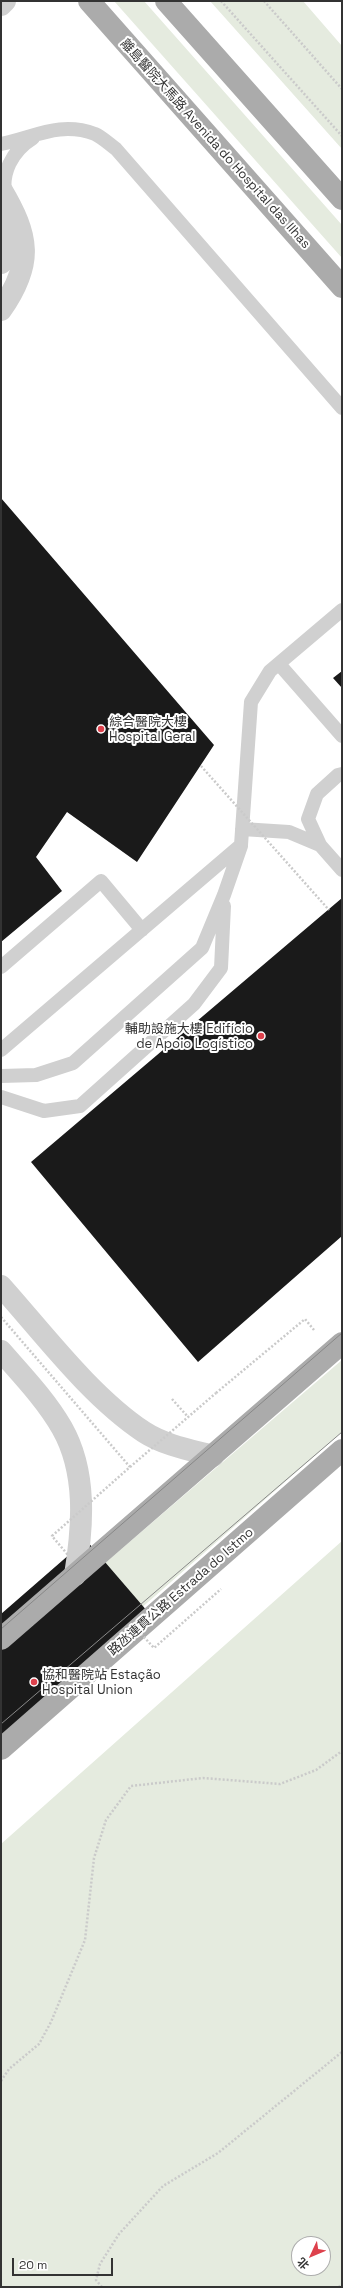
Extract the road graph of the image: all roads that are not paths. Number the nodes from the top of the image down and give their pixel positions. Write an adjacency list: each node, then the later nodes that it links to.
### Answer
1 (5, 1): 4 (street)
2 (166, 1): 8 (main road)
3 (89, 2): 11 (main road, 離島醫院大馬路 Avenida do Hospital das Ilhas)
4 (1, 5)
5 (41, 133): 6 (lane); 7 (lane); 13 (lane)
6 (1, 144)
7 (4, 194): 12 (street)
8 (342, 199)
9 (1, 221): 10 (street)
10 (1, 263)
11 (342, 287)
12 (1, 310)
13 (342, 408)
14 (342, 610): 15 (lane)
15 (280, 664): 16 (lane); 18 (lane)
16 (342, 736)
17 (342, 774): 19 (lane)
18 (242, 829): 19 (lane); 20 (lane)
19 (320, 844): 21 (lane)
20 (241, 845): 22 (lane); 23 (lane)
21 (342, 870)
22 (224, 895): 26 (lane); 27 (lane)
23 (142, 930): 24 (lane); 25 (lane)
24 (1, 967)
25 (1, 1050)
26 (1, 1076)
27 (1, 1097)
28 (1, 1286): 32 (street)
29 (342, 1343): 32 (main road)
30 (1, 1351): 33 (street)
31 (342, 1450): 35 (main road, 路氹連貫公路 Estrada do Istmo)
32 (213, 1456): 33 (main road)
33 (72, 1565): 34 (main road)
34 (1, 1639)
35 (1, 1749)

